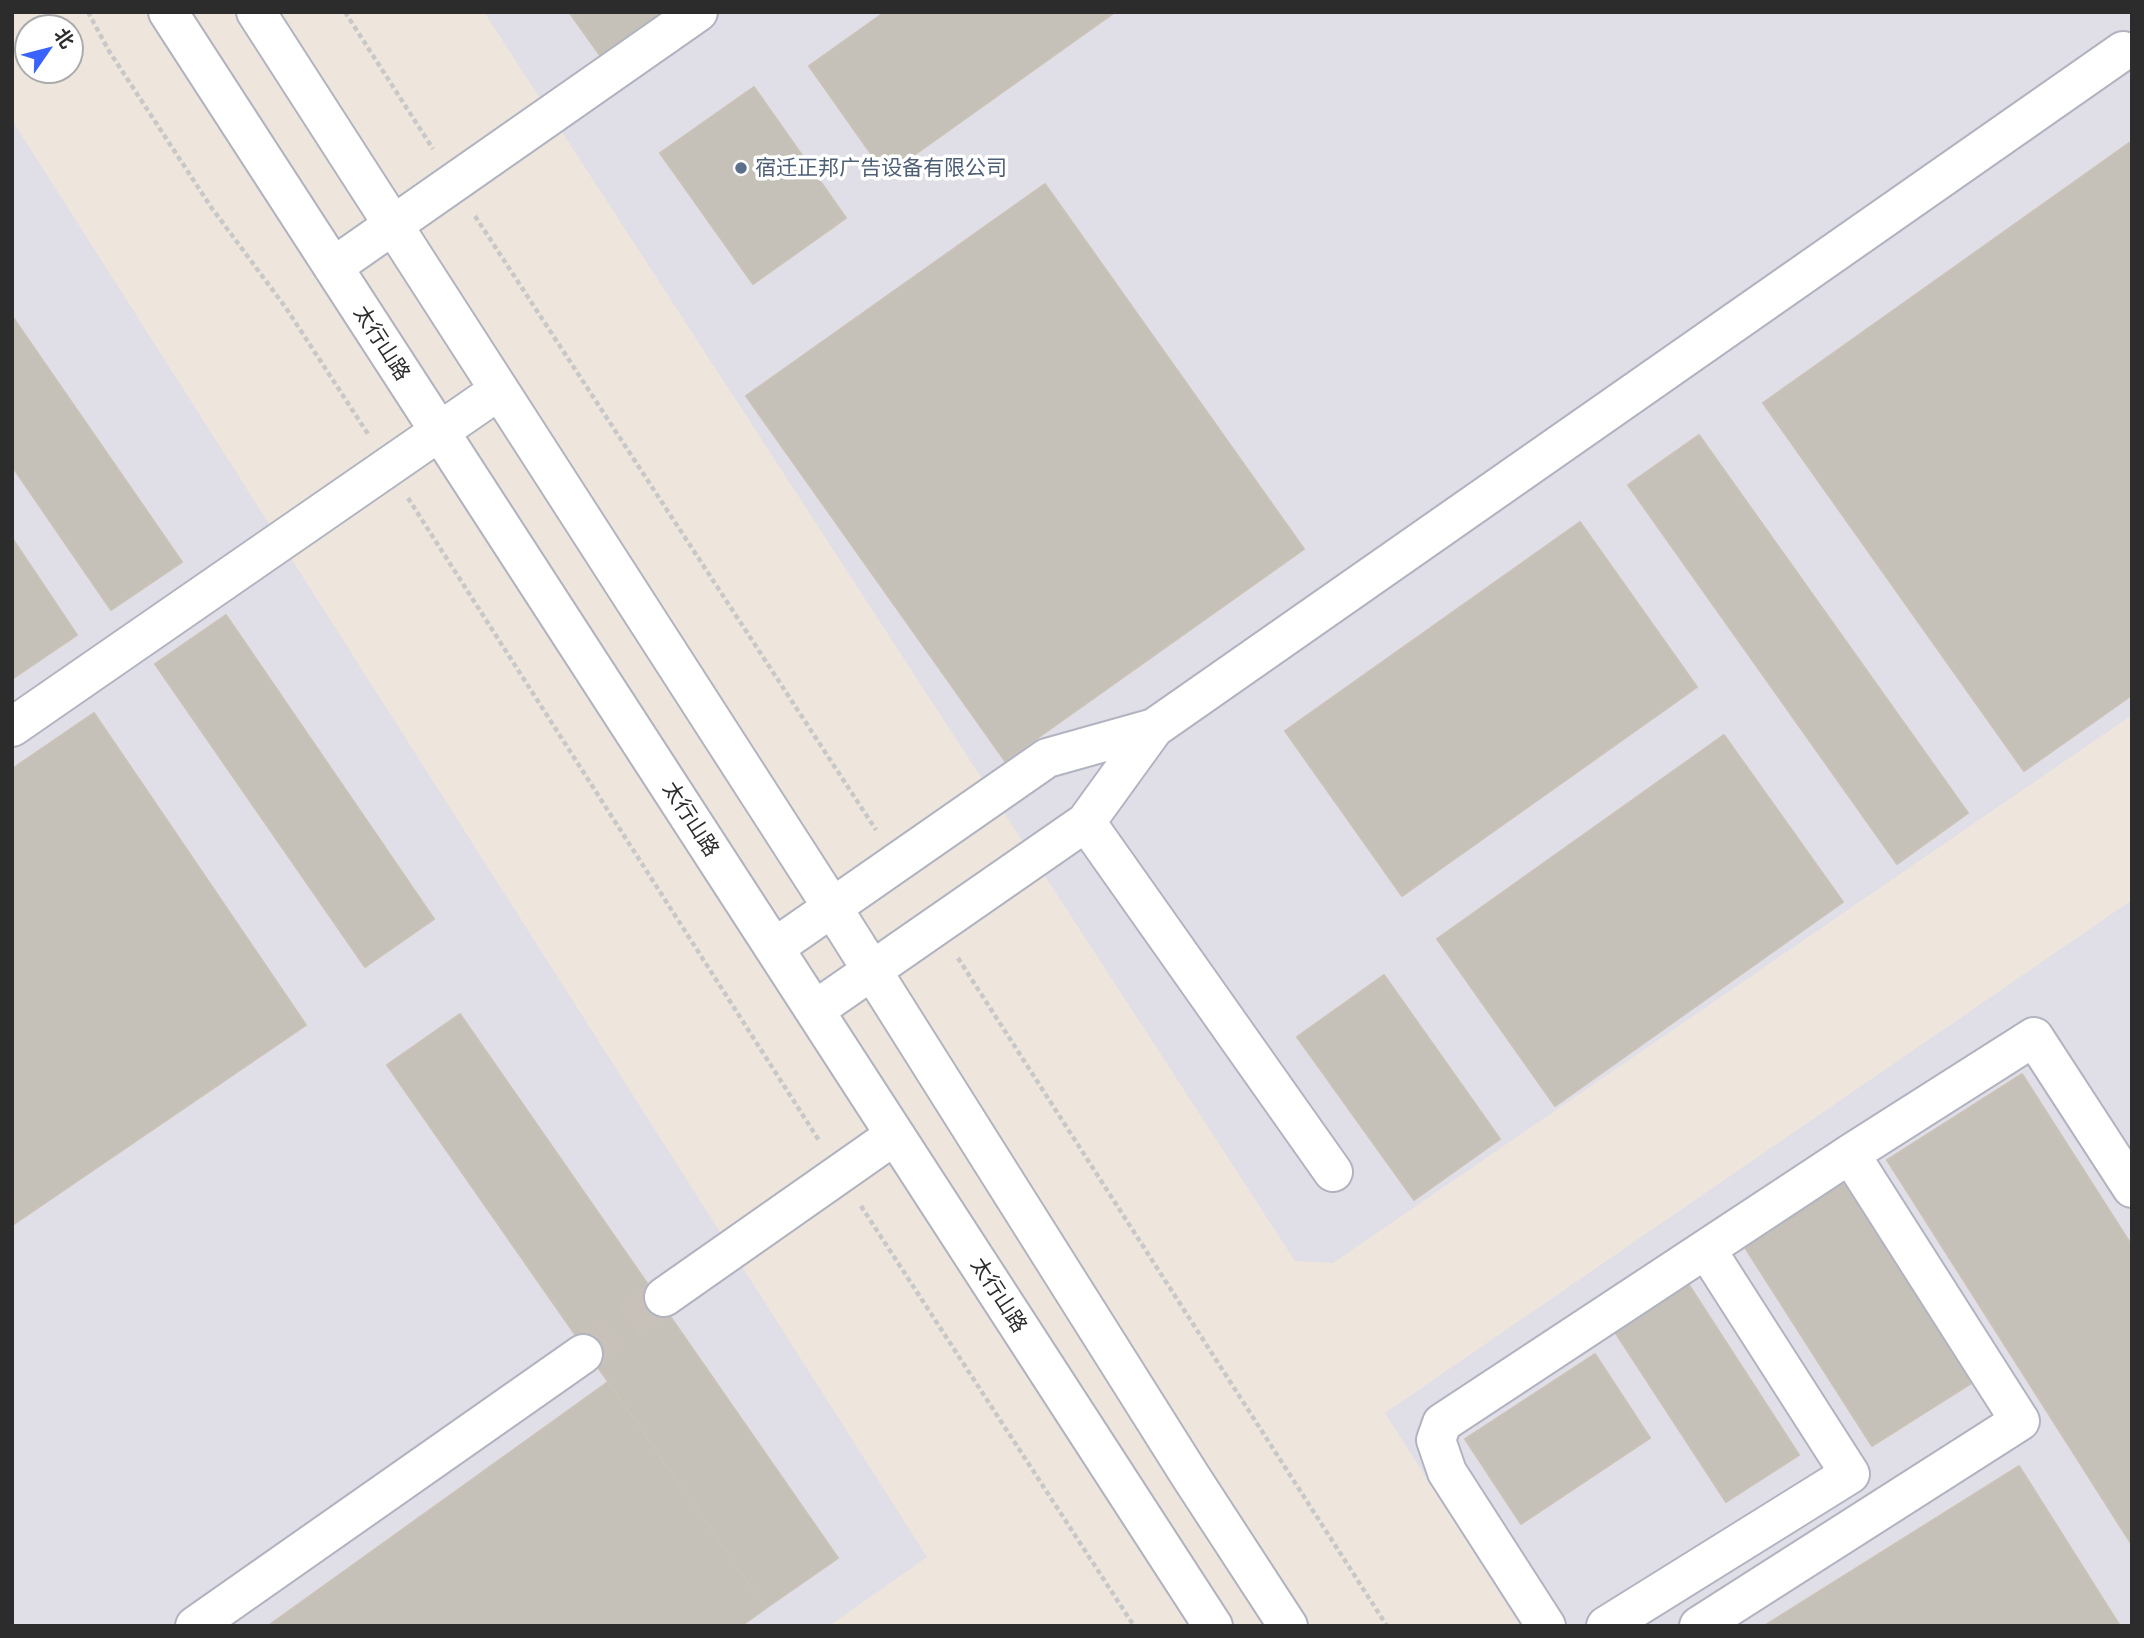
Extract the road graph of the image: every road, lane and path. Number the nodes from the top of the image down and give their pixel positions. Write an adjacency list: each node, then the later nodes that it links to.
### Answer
1 (88, 12): 12 (path)
2 (168, 12): 9 (street, 太行山路)
3 (256, 12): 8 (street)
4 (345, 12): 7 (path)
5 (698, 12): 7 (street)
6 (2123, 51): 14 (street)
7 (454, 183): 8 (street); 16 (path)
8 (391, 226): 9 (street); 10 (street)
9 (333, 267): 11 (street, 太行山路)
10 (498, 391): 11 (street); 17 (street)
11 (439, 431): 12 (street); 19 (street, 太行山路)
12 (388, 466): 13 (street); 25 (path)
13 (12, 727)
14 (1154, 728): 15 (street); 16 (street)
15 (1086, 822): 18 (street); 24 (street)
16 (897, 862): 17 (street)
17 (832, 907): 19 (street); 20 (street)
18 (937, 925): 20 (street); 34 (path)
19 (774, 948): 21 (street, 太行山路)
20 (872, 970): 21 (street); 33 (street)
21 (815, 1010): 22 (street, 太行山路)
22 (895, 1135): 25 (street); 32 (street, 太行山路)
23 (1850, 1154): 26 (street); 27 (street); 37 (street)
24 (1333, 1172)
25 (839, 1173): 28 (street); 31 (path)
26 (2132, 1188)
27 (1706, 1248): 35 (street); 36 (street)
28 (664, 1297)
29 (583, 1354): 30 (street)
30 (195, 1626)
31 (1134, 1626)
32 (1213, 1626)
33 (1289, 1626)
34 (1387, 1626)
35 (1546, 1626)
36 (1606, 1626)
37 (1699, 1626)

